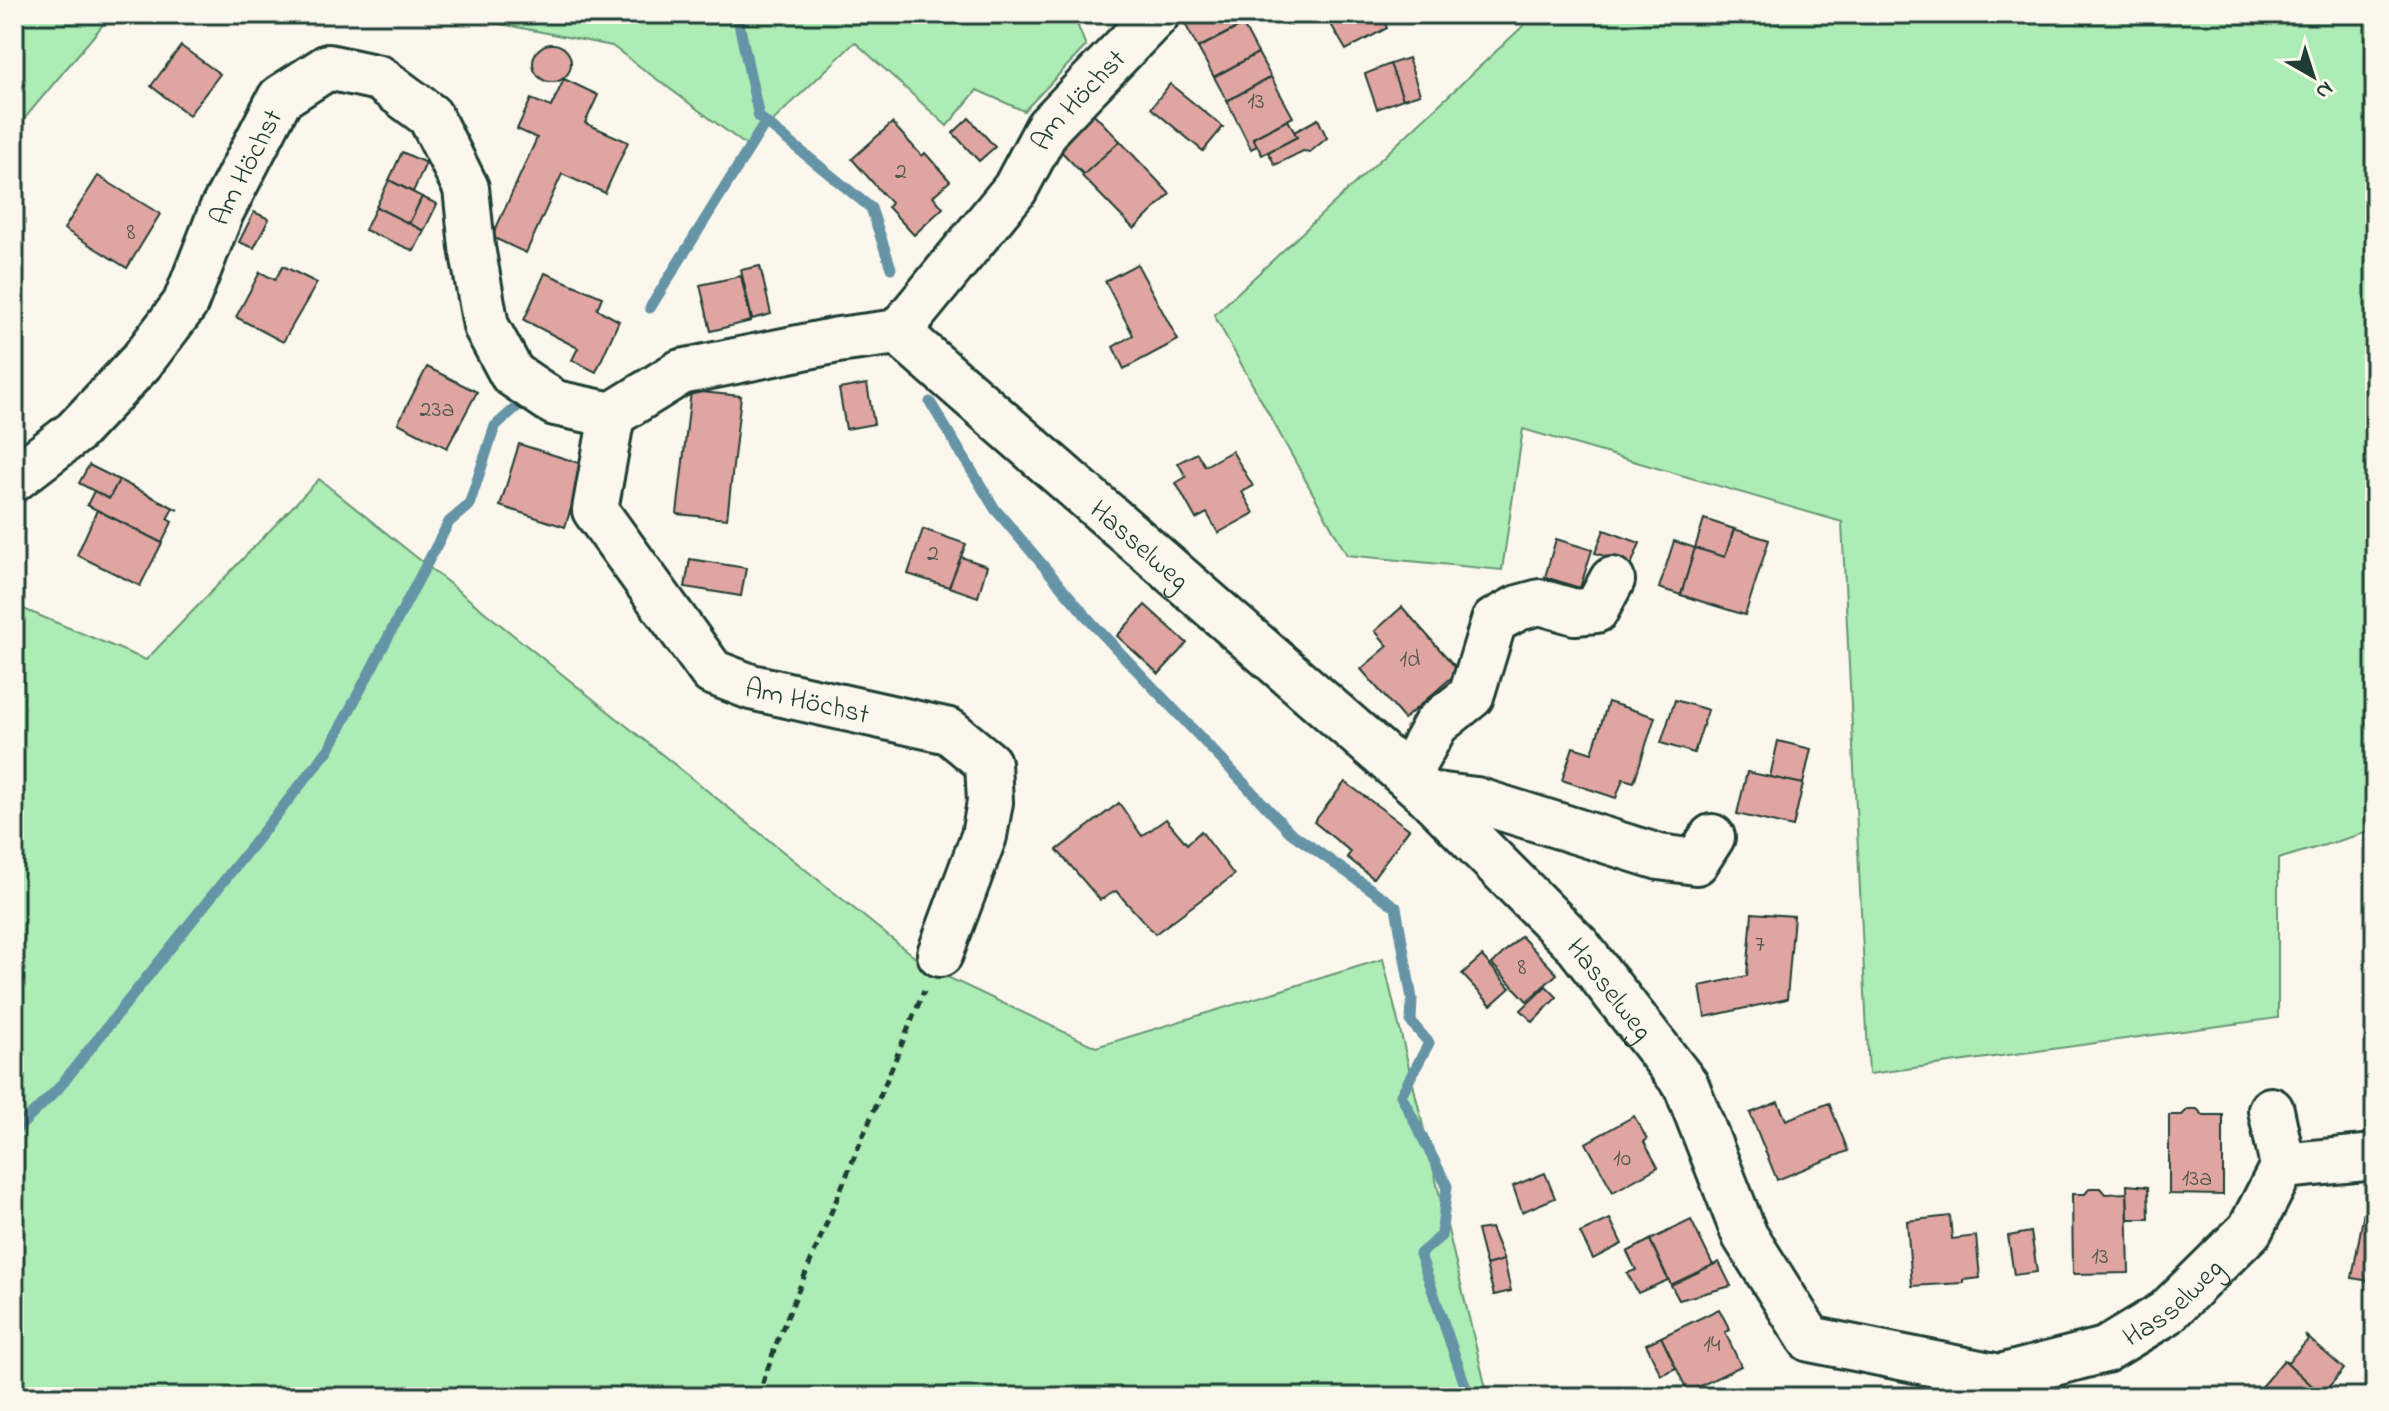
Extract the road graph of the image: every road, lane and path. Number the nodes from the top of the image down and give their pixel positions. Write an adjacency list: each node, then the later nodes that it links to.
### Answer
1 (1157, 14): 2 (street, Am Höchst)
2 (898, 332): 3 (street); 6 (street, Hasselweg)
3 (612, 415): 4 (street, Am Höchst); 8 (street, Am Höchst)
4 (14, 479)
5 (1612, 580): 6 (street)
6 (1417, 785): 7 (street); 11 (street, Hasselweg)
7 (1712, 837)
8 (940, 954): 12 (path)
9 (2271, 1110): 11 (street)
10 (2375, 1157): 11 (street)
11 (2283, 1166)
12 (758, 1397)

